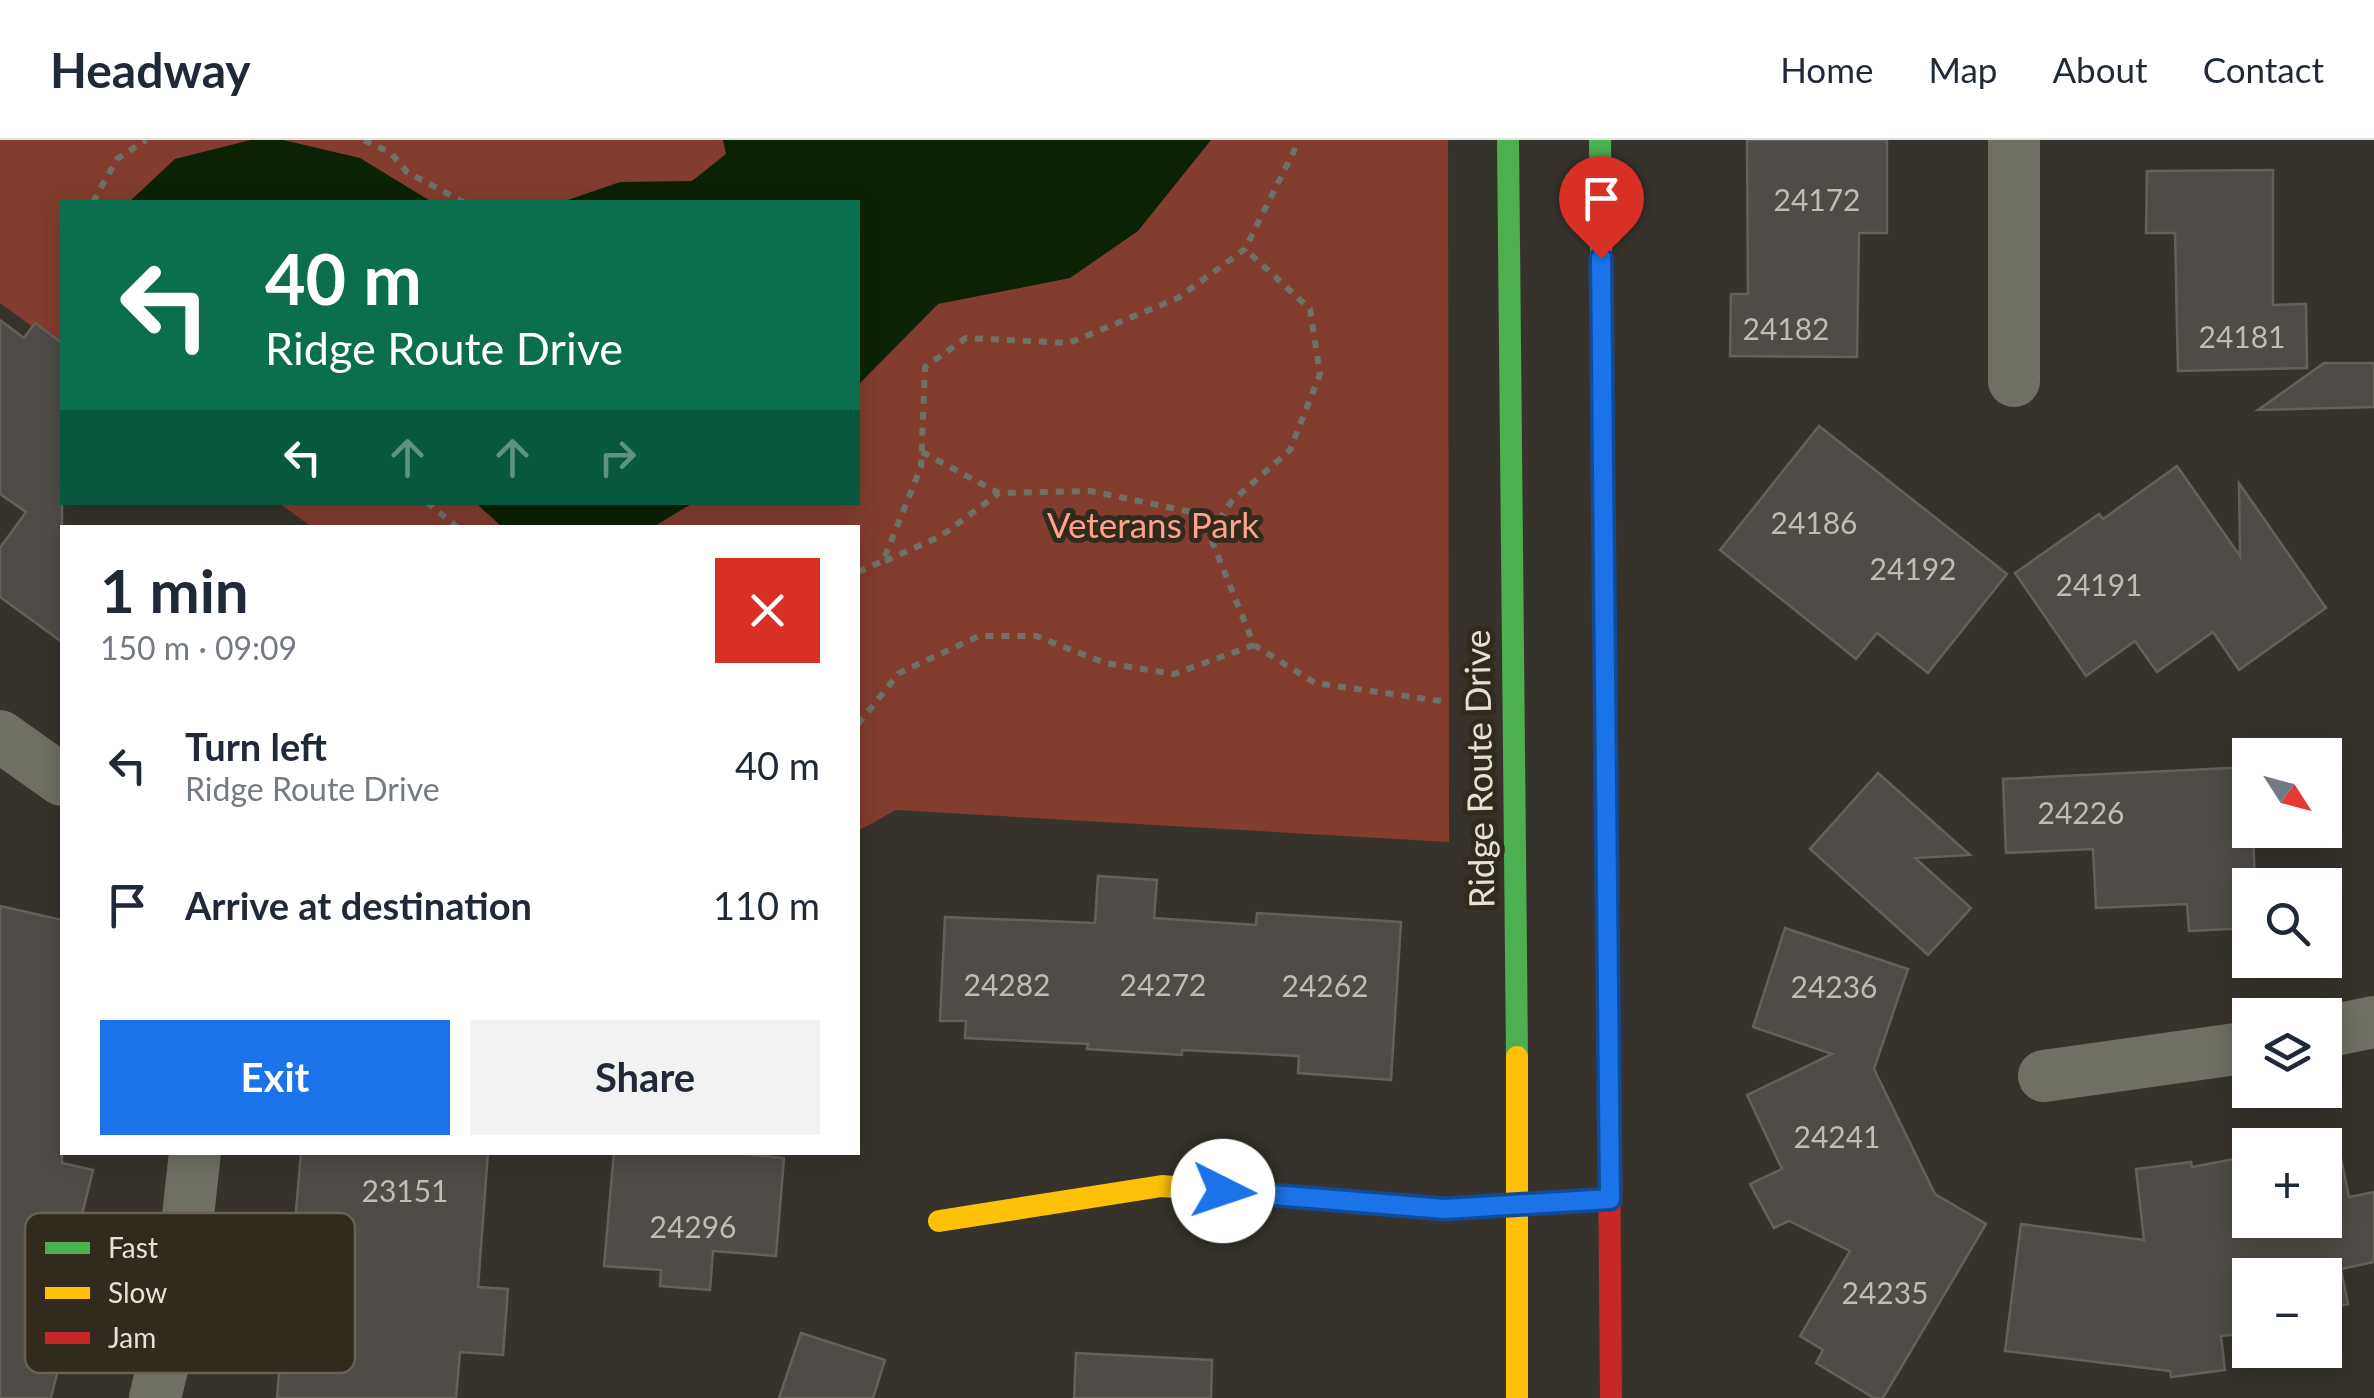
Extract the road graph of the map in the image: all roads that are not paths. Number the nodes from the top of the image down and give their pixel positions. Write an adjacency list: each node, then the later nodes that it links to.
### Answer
1 (1508, 140): 13 (main road, Ridge Route Drive)
2 (1600, 140): 12 (main road)
3 (2014, 140): 4 (street)
4 (2014, 381)
5 (0, 736): 6 (street)
6 (60, 779)
7 (2374, 1022): 8 (street)
8 (2342, 1029)
9 (2232, 1050): 10 (street)
10 (2044, 1076)
11 (194, 1155): 14 (street)
12 (1610, 1199): 13 (main road); 19 (main road)
13 (1519, 1204): 15 (main road); 18 (main road, Ridge Route Drive)
14 (188, 1213)
15 (939, 1221)
16 (161, 1373): 17 (street)
17 (155, 1398)
18 (1517, 1398)
19 (1610, 1398)

